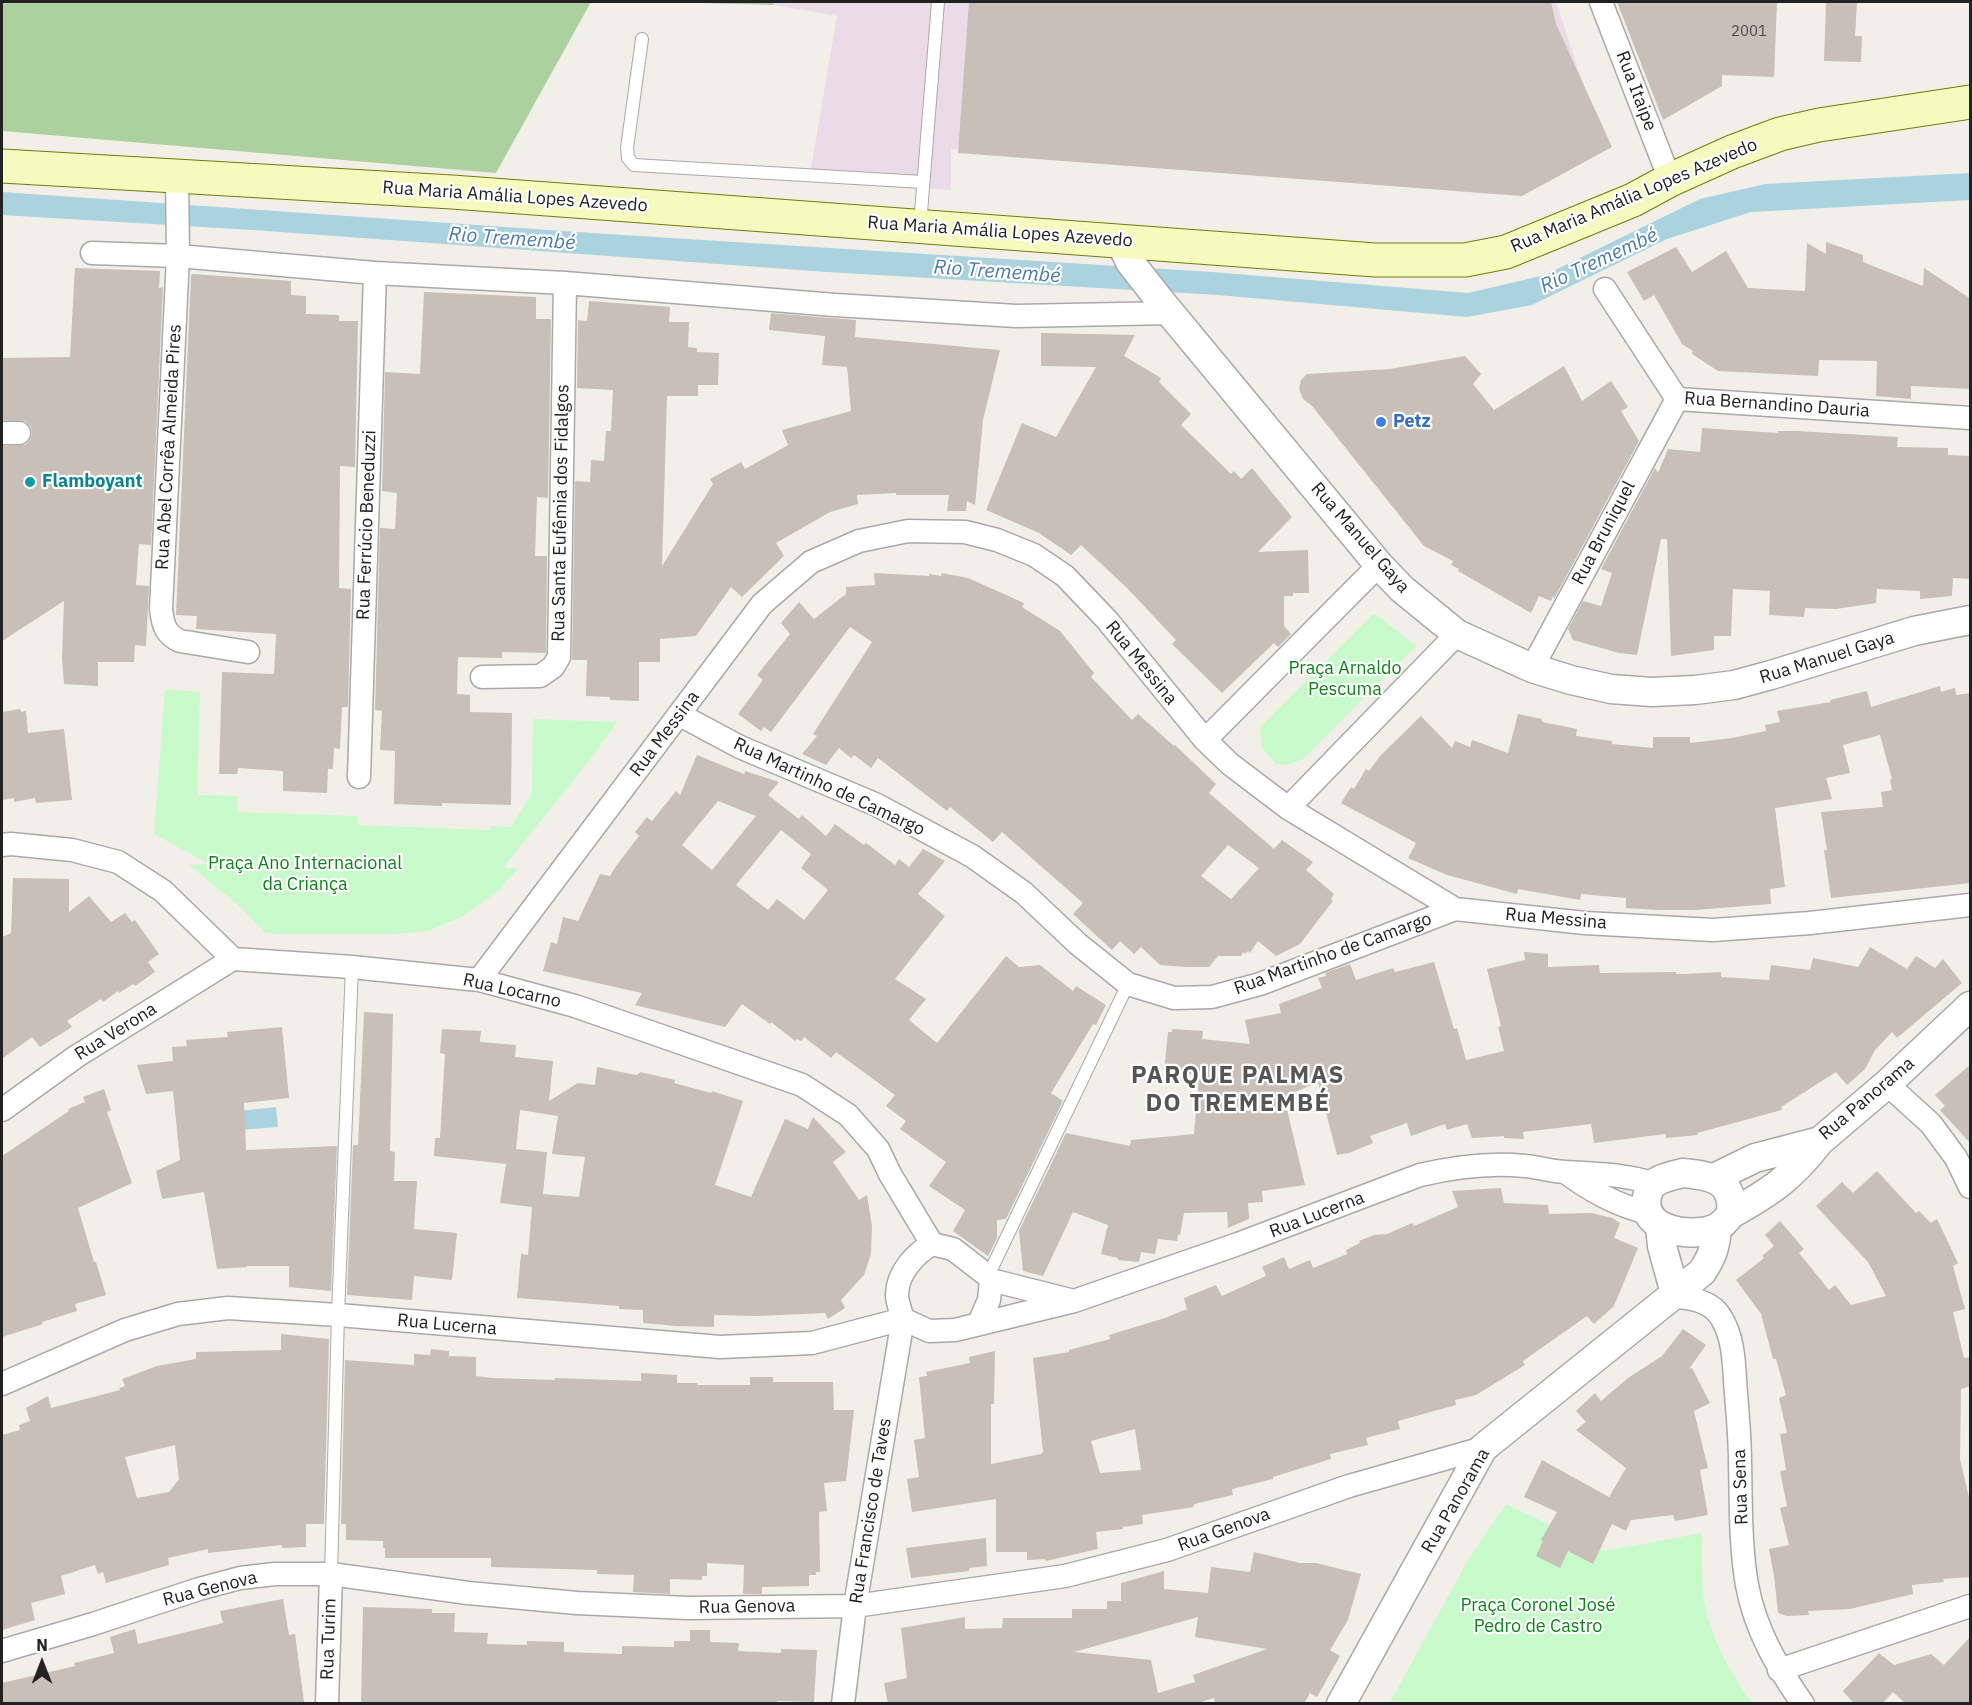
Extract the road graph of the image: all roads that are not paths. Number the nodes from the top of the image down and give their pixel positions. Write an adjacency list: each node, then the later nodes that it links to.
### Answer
1 (938, 2): 7 (lane)
2 (1601, 2): 6 (street, Rua Itaipe)
3 (642, 39): 7 (lane)
4 (1971, 102): 6 (main road, Rua Maria Amália Lopes Azevedo)
5 (2, 166): 8 (main road, Rua Maria Amália Lopes Azevedo)
6 (1671, 180): 10 (main road, Rua Maria Amália Lopes Azevedo)
7 (923, 182): 9 (lane)
8 (177, 184): 9 (main road, Rua Maria Amália Lopes Azevedo); 12 (street, Rua Abel Corrêa Almeida Pires)
9 (920, 226): 10 (main road, Rua Maria Amália Lopes Azevedo)
10 (1125, 252): 16 (street, Rua Manuel Gaya)
11 (92, 253): 12 (street)
12 (178, 256): 13 (street); 22 (street, Rua Abel Corrêa Almeida Pires)
13 (375, 273): 14 (street); 27 (street, Rua Ferrúcio Beneduzzi)
14 (565, 283): 16 (street); 24 (street, Rua Santa Eufêmia dos Fidalgos)
15 (1605, 289): 17 (street, Rua Bernandino Dauria)
16 (1167, 308): 19 (street, Rua Manuel Gaya)
17 (1677, 399): 18 (street, Rua Bernandino Dauria); 23 (street, Rua Bruniquel)
18 (1971, 418)
19 (1379, 565): 21 (street, Rua Manuel Gaya); 26 (street)
20 (1971, 620): 23 (street, Rua Manuel Gaya)
21 (1457, 634): 23 (street, Rua Manuel Gaya); 28 (street)
22 (248, 652)
23 (1532, 668)
24 (482, 677)
25 (680, 715): 26 (street, Rua Messina); 34 (street, Rua Messina); 35 (street, Rua Martinho de Camargo)
26 (1205, 740): 28 (street, Rua Messina)
27 (359, 777)
28 (1288, 808): 31 (street, Rua Messina)
29 (2, 845): 32 (street)
30 (1971, 905): 31 (street, Rua Messina)
31 (1455, 909): 35 (street, Rua Martinho de Camargo)
32 (233, 959): 33 (street, Rua Locarno); 38 (street, Rua Verona)
33 (352, 967): 34 (street, Rua Locarno); 50 (lane)
34 (479, 980): 46 (street, Rua Locarno)
35 (1128, 984): 47 (lane)
36 (1971, 1006): 37 (street, Rua Panorama)
37 (1887, 1084): 39 (street, Rua Panorama); 43 (street)
38 (2, 1110)
39 (1820, 1141): 41 (street, Rua Panorama); 45 (street)
40 (1565, 1173): 42 (street, Rua Lucerna); 44 (street, Rua Lucerna); 49 (street, Rua Lucerna)
41 (1714, 1178): 42 (street); 45 (street)
42 (1653, 1183): 44 (street)
43 (1971, 1187)
44 (1654, 1219): 45 (street); 48 (street)
45 (1724, 1221): 48 (street, Rua Panorama)
46 (932, 1244): 47 (street); 51 (street)
47 (990, 1278): 49 (street); 52 (street)
48 (1673, 1295): 54 (street, Rua Panorama); 59 (street, Rua Sena)
49 (1074, 1301): 52 (street, Rua Lucerna)
50 (338, 1315): 51 (street, Rua Lucerna); 53 (street, Rua Lucerna); 55 (lane)
51 (903, 1319): 52 (street); 56 (street, Rua Francisco de Taves)
52 (979, 1323)
53 (2, 1384)
54 (1483, 1448): 56 (street, Rua Genova); 62 (street, Rua Panorama)
55 (332, 1574): 56 (street, Rua Genova); 58 (street, Rua Genova); 60 (street, Rua Turim)
56 (855, 1606): 61 (street, Rua Francisco de Taves)
57 (1971, 1606): 59 (street)
58 (2, 1651)
59 (1779, 1670): 63 (street, Rua Sena)
60 (327, 1704)
61 (843, 1704)
62 (1341, 1704)
63 (1803, 1704)

